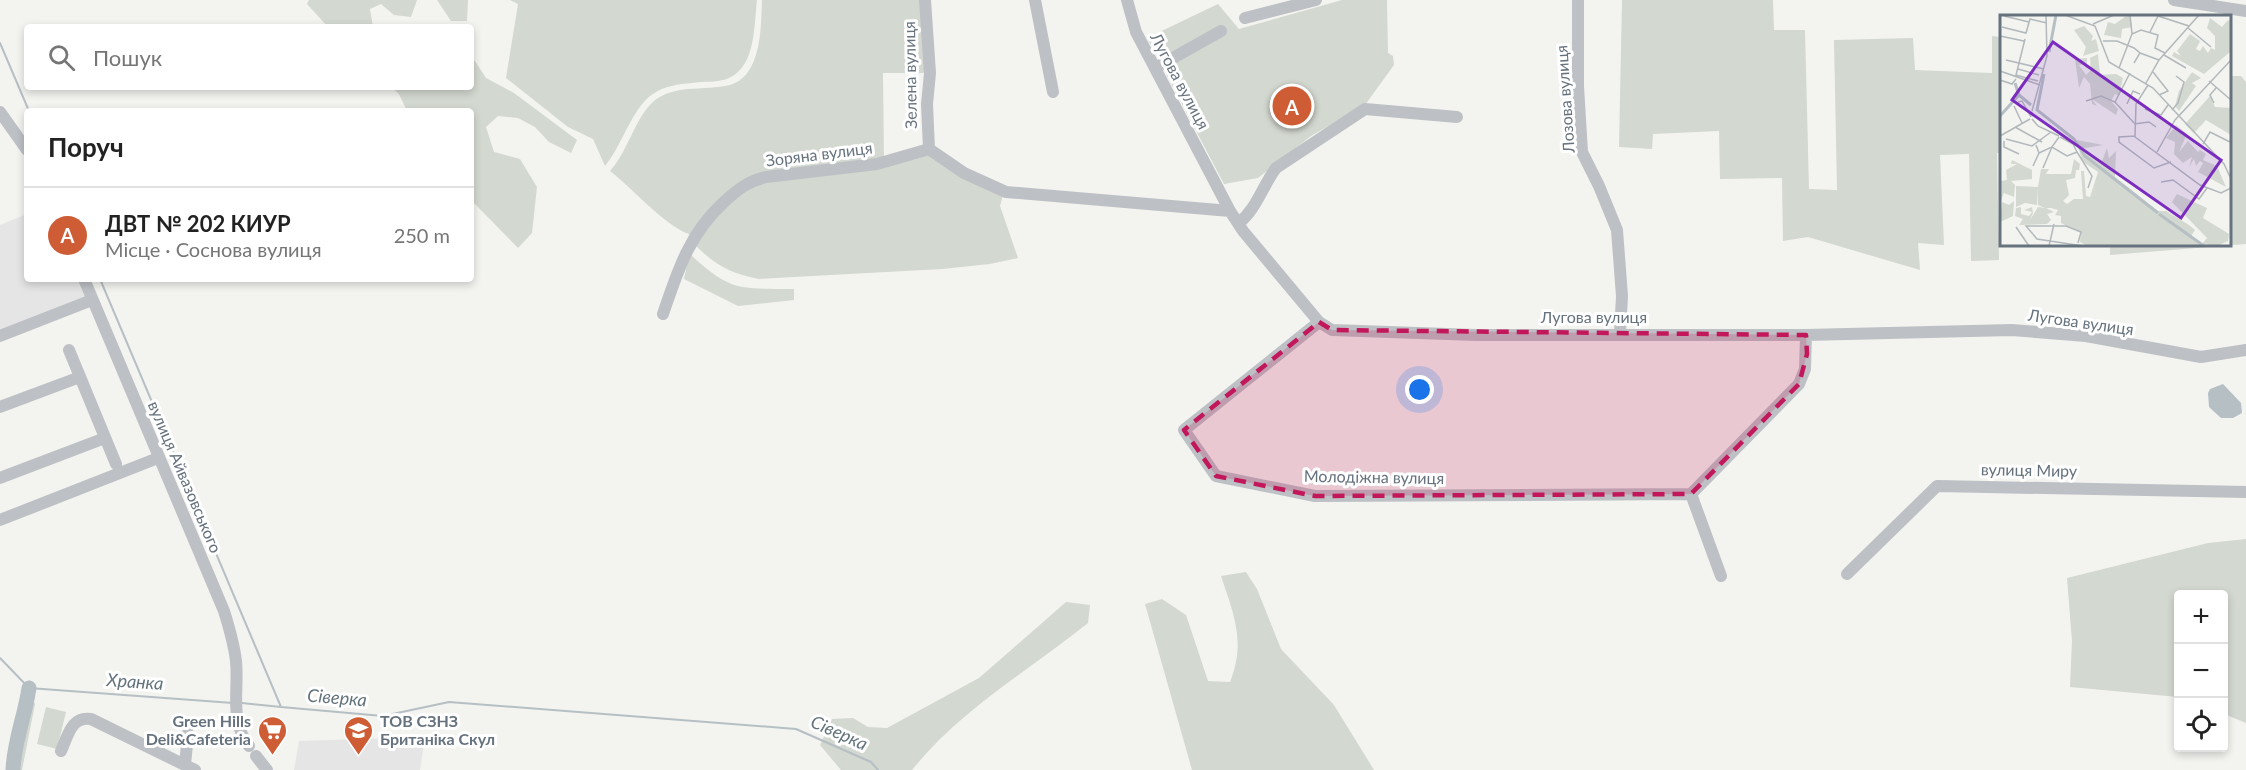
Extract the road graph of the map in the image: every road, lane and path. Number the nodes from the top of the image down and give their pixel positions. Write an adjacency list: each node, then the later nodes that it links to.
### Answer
1 (924, 0): 15 (street, Зелена вулиця)
2 (1035, 0): 11 (street)
3 (1127, 0): 10 (street, Лугова вулиця)
4 (1316, 0): 8 (street)
5 (1578, 0): 22 (street, Лозова вулиця)
6 (2174, 0): 7 (street)
7 (2246, 11)
8 (1245, 18)
9 (1221, 31): 10 (street)
10 (1155, 68): 16 (street, Лугова вулиця)
11 (1053, 92)
12 (0, 112): 14 (street)
13 (1457, 117): 17 (street)
14 (24, 146)
15 (929, 149): 16 (street); 20 (street, Зоряна вулиця)
16 (1230, 211): 17 (street, Лугова вулиця)
17 (1239, 223): 21 (street, Лугова вулиця)
18 (85, 282): 19 (street, вулиця Айвазовського)
19 (92, 300): 24 (street); 30 (street, вулиця Айвазовського)
20 (663, 314)
21 (1319, 322): 22 (street, Лугова вулиця); 34 (street, Молодіжна вулиця)
22 (1620, 333): 23 (street, Лугова вулиця)
23 (1806, 334): 26 (street, Лугова вулиця); 34 (street)
24 (0, 336)
25 (69, 350): 27 (street)
26 (2246, 350)
27 (80, 377): 28 (street); 29 (street)
28 (0, 408)
29 (105, 438): 31 (street); 32 (street)
30 (158, 458): 35 (street); 41 (street, вулиця Айвазовського)
31 (116, 464)
32 (0, 478)
33 (2246, 492): 36 (street, вулиця Миру)
34 (1691, 494): 37 (street)
35 (0, 520)
36 (1847, 574)
37 (1721, 576)
38 (188, 733): 40 (street)
39 (61, 751): 40 (street)
40 (190, 768)
41 (267, 770)

